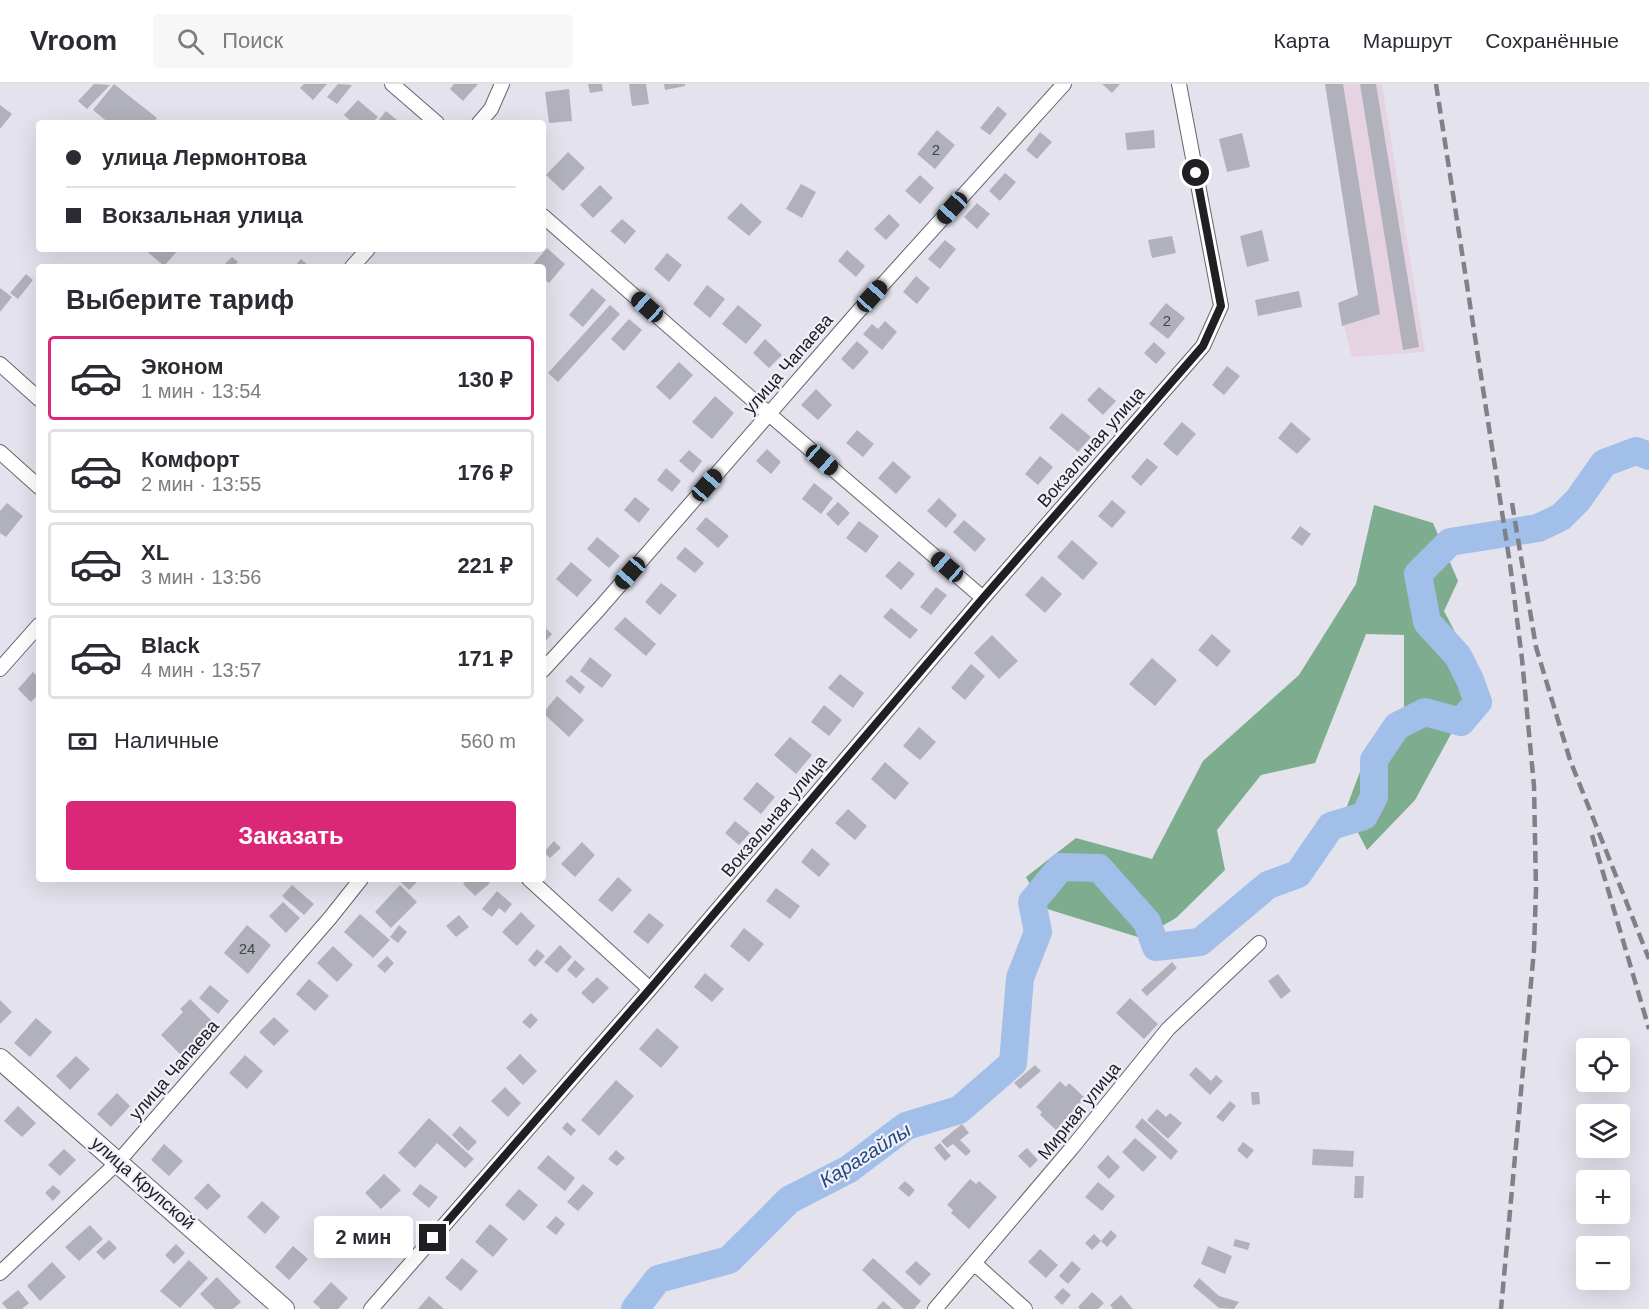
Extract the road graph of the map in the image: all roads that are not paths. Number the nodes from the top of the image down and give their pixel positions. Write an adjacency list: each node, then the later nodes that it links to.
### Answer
1 (392, 84): 5 (street)
2 (502, 84): 6 (street)
3 (1064, 84): 12 (street, улица Чапаева)
4 (1179, 84): 15 (street, Вокзальная улица)
5 (434, 120)
6 (482, 120)
7 (546, 219): 12 (street)
8 (365, 252): 9 (street)
9 (355, 264)
10 (0, 364): 11 (street)
11 (36, 396)
12 (769, 414): 15 (street); 17 (street, улица Чапаева)
13 (0, 452): 14 (street)
14 (36, 484)
15 (983, 598): 22 (street, Вокзальная улица)
16 (36, 628): 18 (street)
17 (546, 667)
18 (0, 669)
19 (359, 882): 24 (street, улица Чапаева)
20 (532, 882): 22 (street)
21 (1259, 943): 25 (street, Мирная улица)
22 (650, 989): 28 (street, Вокзальная улица)
23 (0, 1059): 24 (main road, улица Крупской)
24 (118, 1162): 26 (street, улица Чапаева); 27 (main road, улица Крупской)
25 (974, 1263): 29 (street, Мирная улица); 30 (street)
26 (0, 1273)
27 (284, 1309)
28 (371, 1309)
29 (935, 1309)
30 (1025, 1309)

